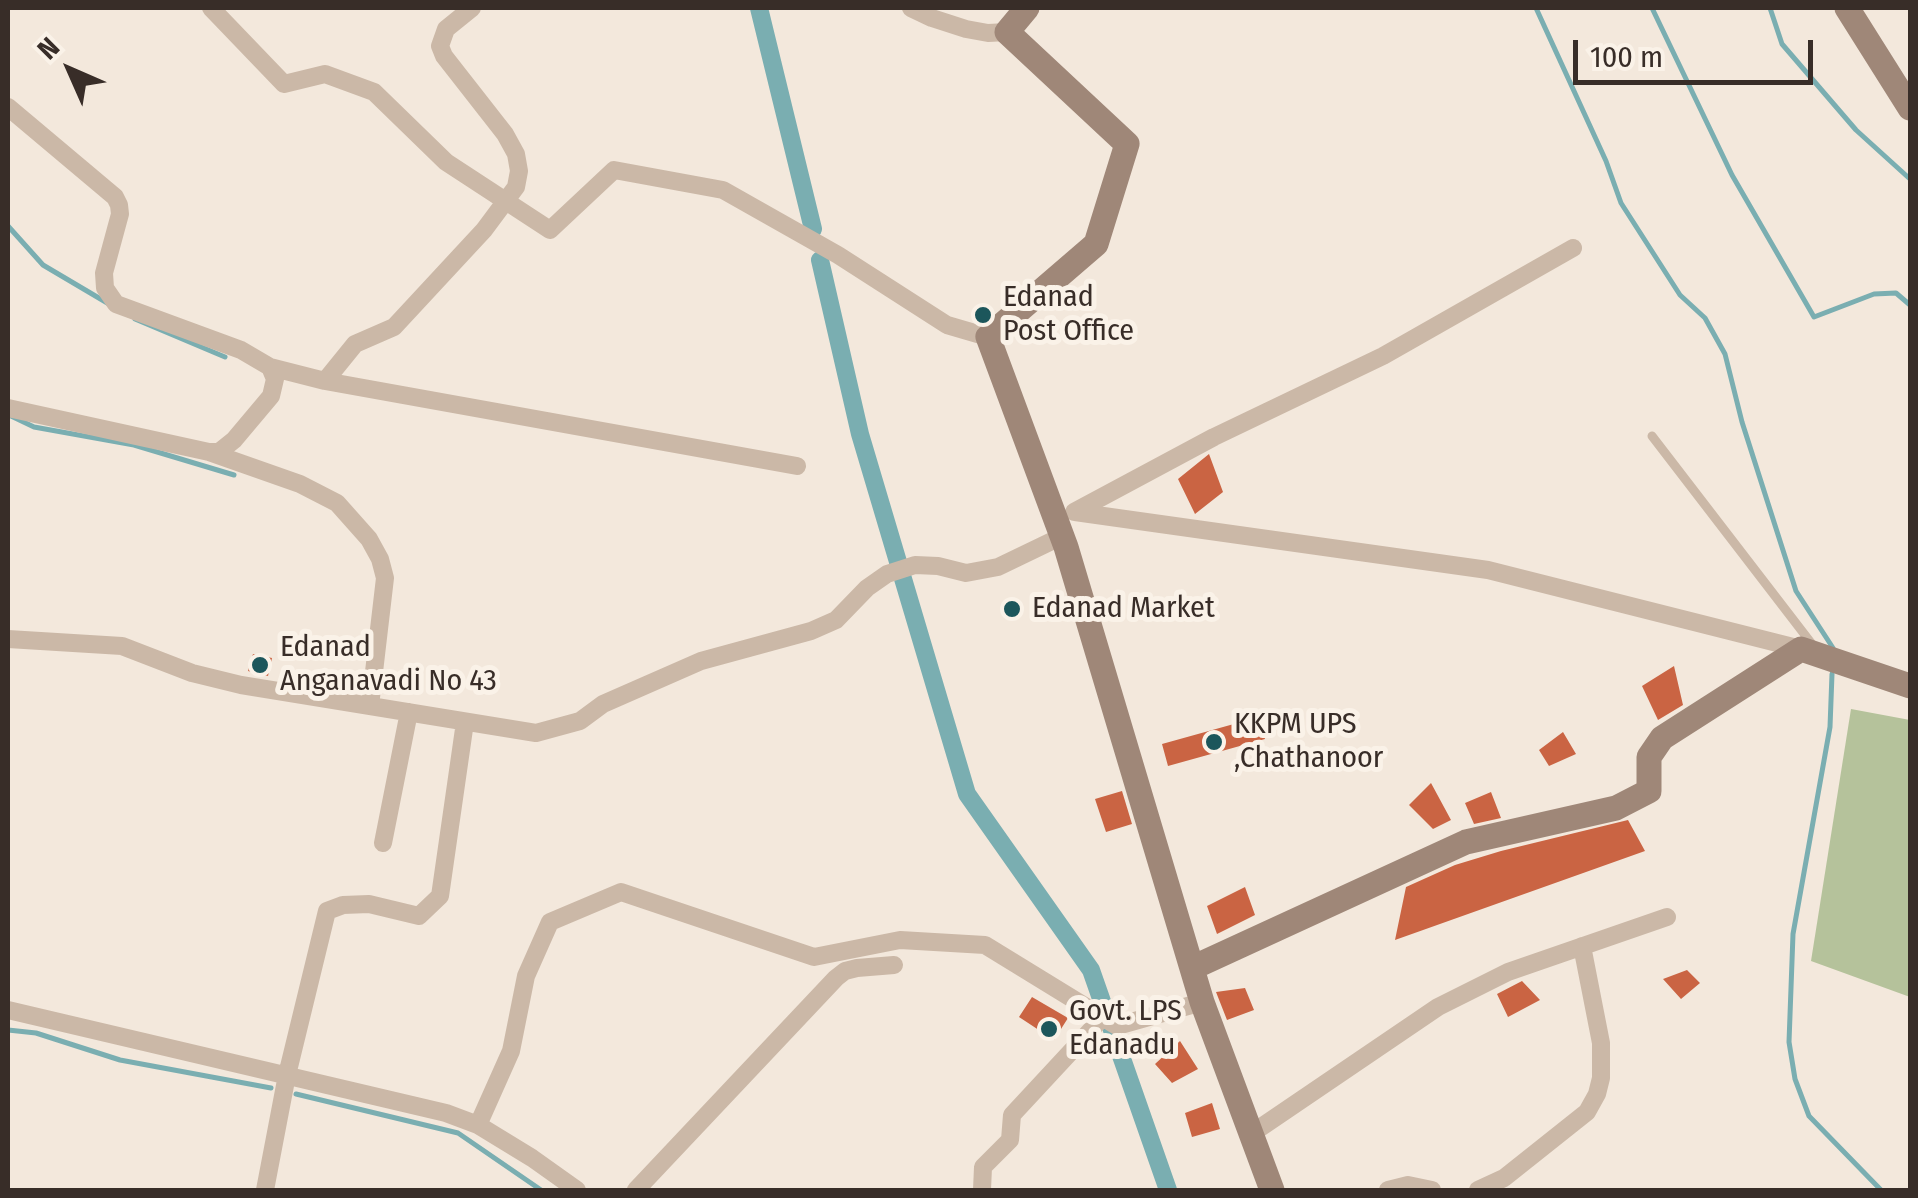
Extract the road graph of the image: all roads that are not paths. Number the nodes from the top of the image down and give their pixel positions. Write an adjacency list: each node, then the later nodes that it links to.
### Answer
1 (211, 8): 9 (street)
2 (472, 8): 9 (street)
3 (911, 8): 6 (street)
4 (1026, 8): 6 (street)
5 (1847, 8): 8 (street)
6 (1008, 32): 11 (street)
7 (8, 107): 12 (street)
8 (1910, 108)
9 (508, 201): 11 (street); 13 (street)
10 (1573, 248): 18 (street)
11 (988, 337): 18 (street)
12 (270, 367): 13 (street); 16 (street)
13 (326, 382): 17 (street)
14 (8, 408): 16 (street)
15 (1652, 436): 20 (lane)
16 (208, 452): 22 (street)
17 (797, 466)
18 (1065, 524): 20 (street); 24 (street); 29 (street)
19 (8, 639): 22 (street)
20 (1811, 653): 21 (street); 29 (street)
21 (1910, 686)
22 (370, 706): 23 (street)
23 (409, 712): 24 (street); 25 (street)
24 (464, 722): 33 (street)
25 (383, 843)
26 (1668, 917): 27 (street)
27 (1582, 946): 35 (street); 43 (street)
28 (894, 965): 38 (street)
29 (1192, 968): 30 (street)
30 (1202, 1002): 32 (street); 35 (street)
31 (8, 1010): 33 (street)
32 (1103, 1017): 34 (street); 39 (street)
33 (286, 1075): 34 (street); 36 (street)
34 (478, 1125): 37 (street)
35 (1251, 1134): 40 (street)
36 (265, 1190)
37 (578, 1190)
38 (636, 1190)
39 (982, 1190)
40 (1272, 1190)
41 (1388, 1190): 42 (street)
42 (1432, 1190)
43 (1478, 1190)

